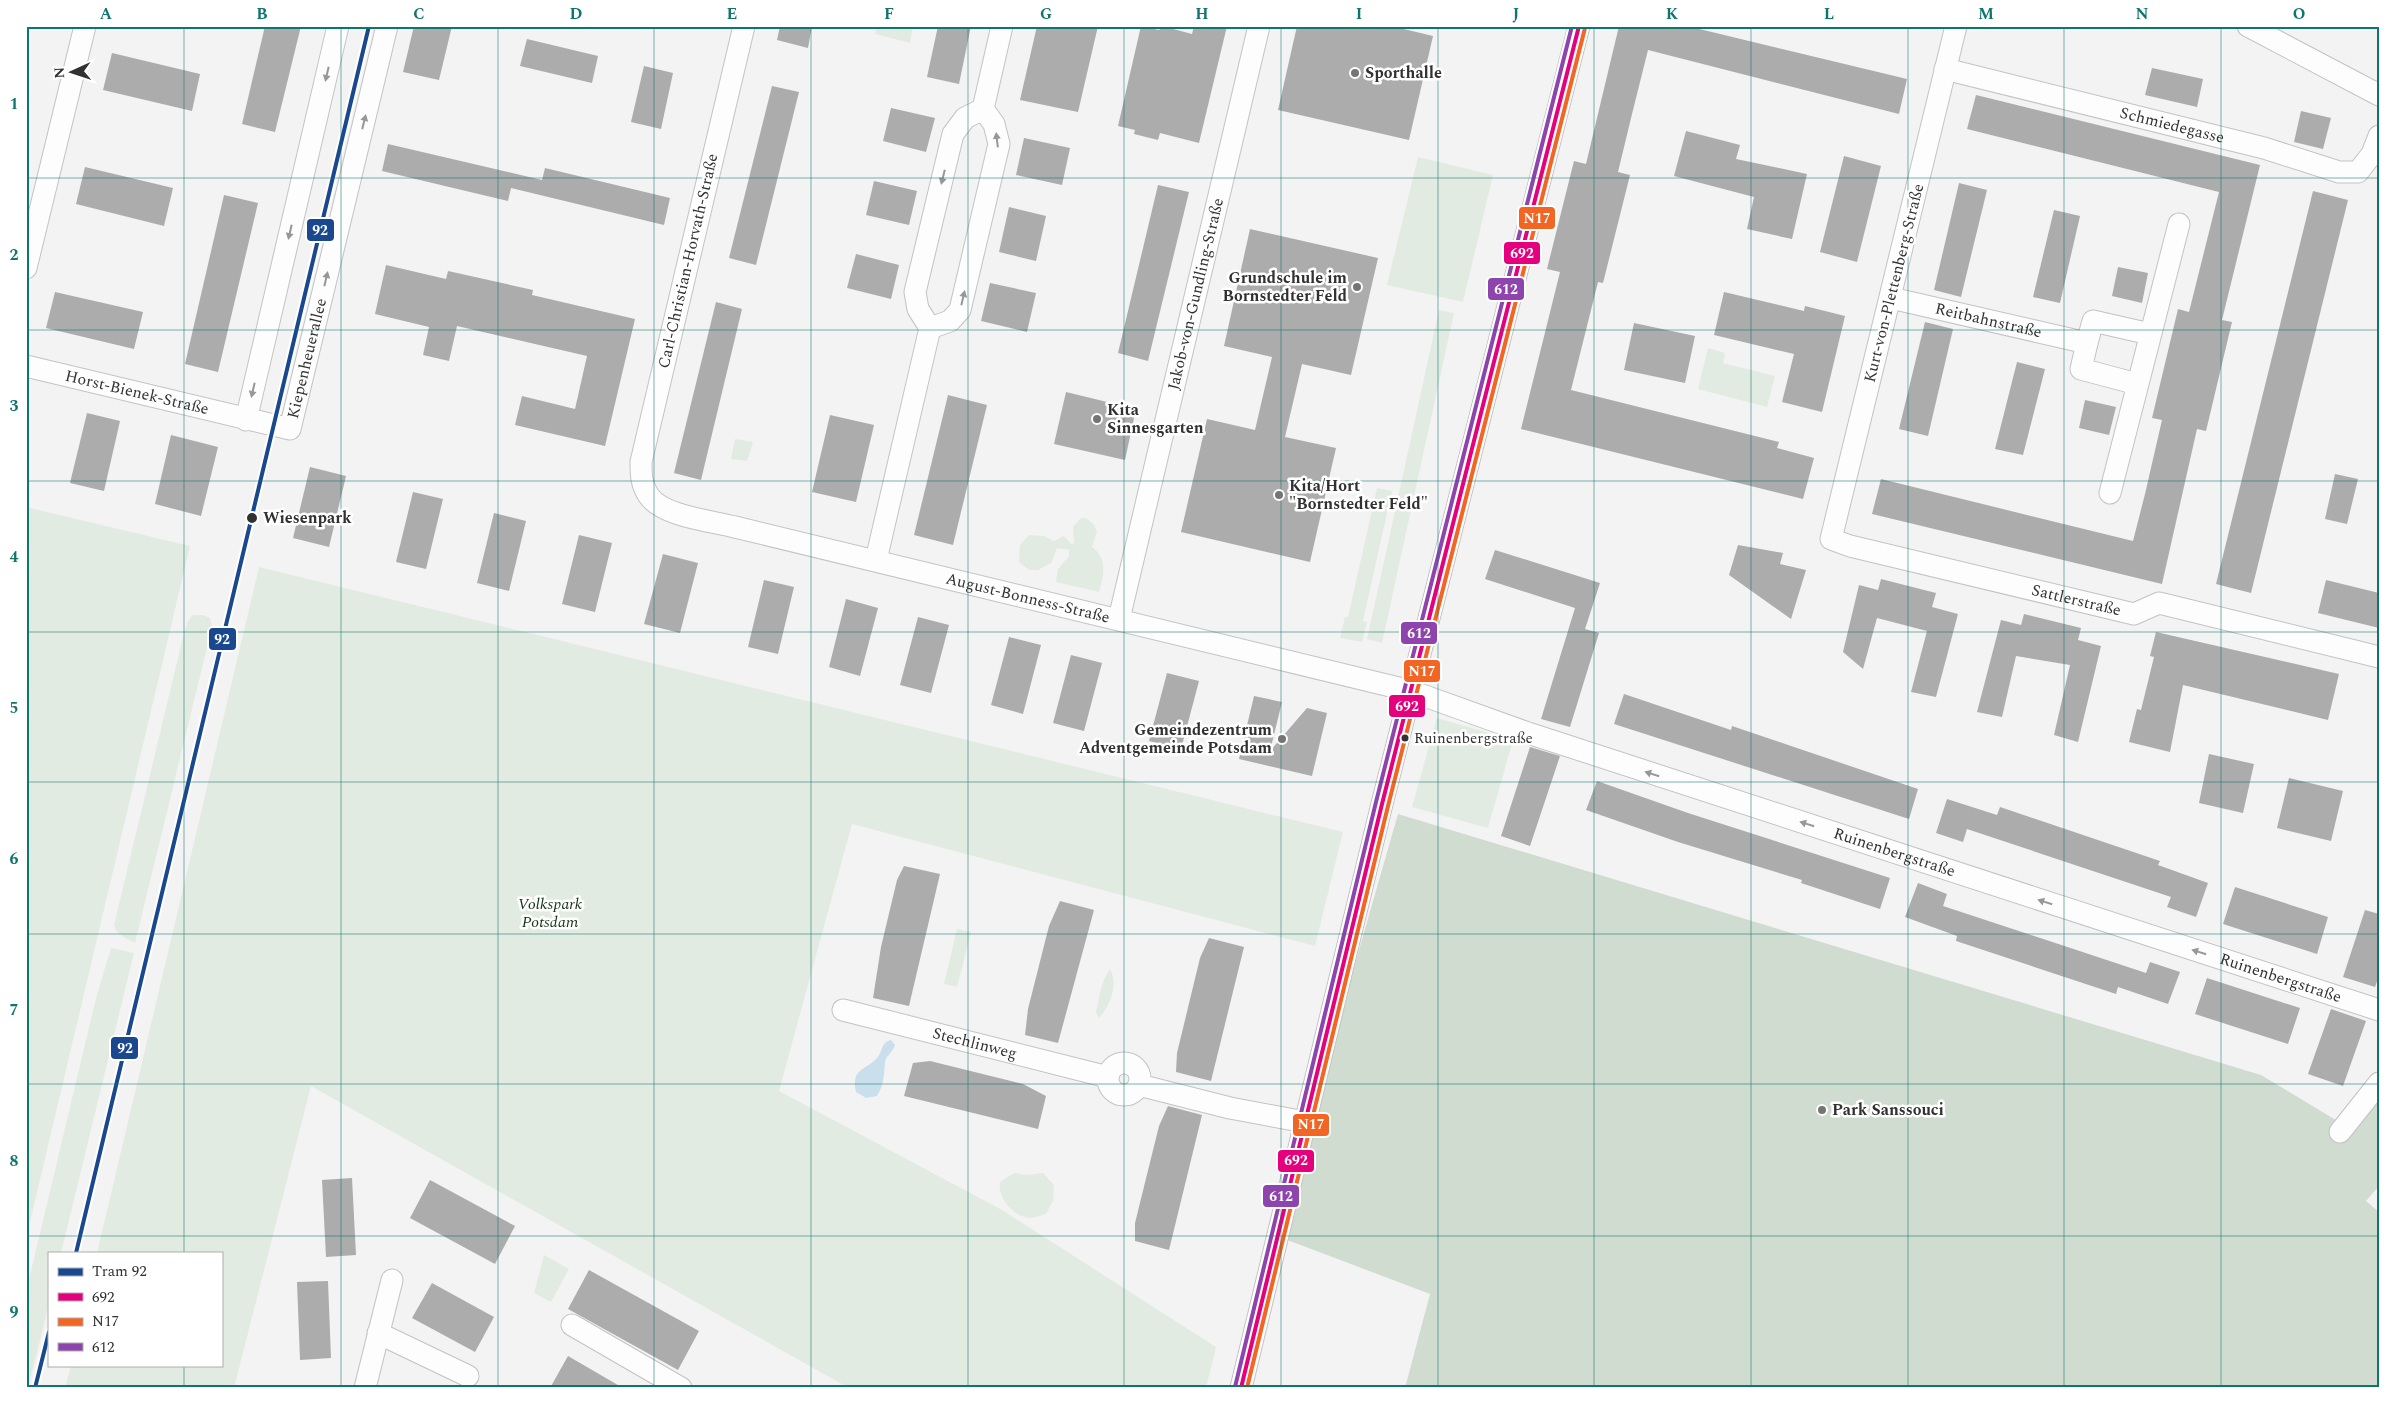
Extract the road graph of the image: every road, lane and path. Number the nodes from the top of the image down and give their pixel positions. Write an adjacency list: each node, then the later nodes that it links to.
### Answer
1 (85, 26): 15 (street)
2 (338, 26): 22 (street, one-way to 22)
3 (387, 26): 22 (street, Kiepenheuerallee, one-way to 3)
4 (744, 26): 24 (street, Carl-Christian-Horvath-Straße)
5 (1002, 26): 12 (street)
6 (1259, 26): 27 (street, Jakob-von-Gundling-Straße)
7 (1579, 26): 29 (street)
8 (1956, 26): 10 (street, Kurt-von-Plettenberg-Straße)
9 (2248, 26): 11 (street)
10 (1945, 69): 13 (street, Schmiedegasse); 16 (street, Kurt-von-Plettenberg-Straße)
11 (2379, 95)
12 (983, 109): 17 (street, one-way to 17); 17 (street, one-way to 12)
13 (2379, 136)
14 (2179, 224): 18 (street)
15 (26, 268)
16 (1891, 298): 19 (street, Reitbahnstraße); 25 (street, Kurt-von-Plettenberg-Straße)
17 (930, 328): 26 (street)
18 (2150, 334): 19 (street); 21 (street)
19 (2087, 343): 21 (street)
20 (26, 366): 22 (street, Horst-Bienek-Straße)
21 (2138, 384): 23 (street)
22 (246, 420)
23 (2110, 493)
24 (649, 496): 26 (street, August-Bonness-Straße)
25 (1830, 539): 28 (street, Sattlerstraße)
26 (876, 560): 27 (street, August-Bonness-Straße)
27 (1119, 619): 29 (street, August-Bonness-Straße)
28 (2379, 657)
29 (1411, 691): 31 (street, Ruinenbergstraße, one-way to 29); 33 (street)
30 (843, 1010): 33 (street, Stechlinweg)
31 (2379, 1010)
32 (2379, 1083): 34 (street)
33 (1305, 1122): 41 (street)
34 (2340, 1132)
35 (392, 1280): 37 (street)
36 (572, 1325): 40 (street)
37 (378, 1332): 38 (street); 39 (street)
38 (468, 1376)
39 (365, 1388)
40 (681, 1388)
41 (1240, 1388)

